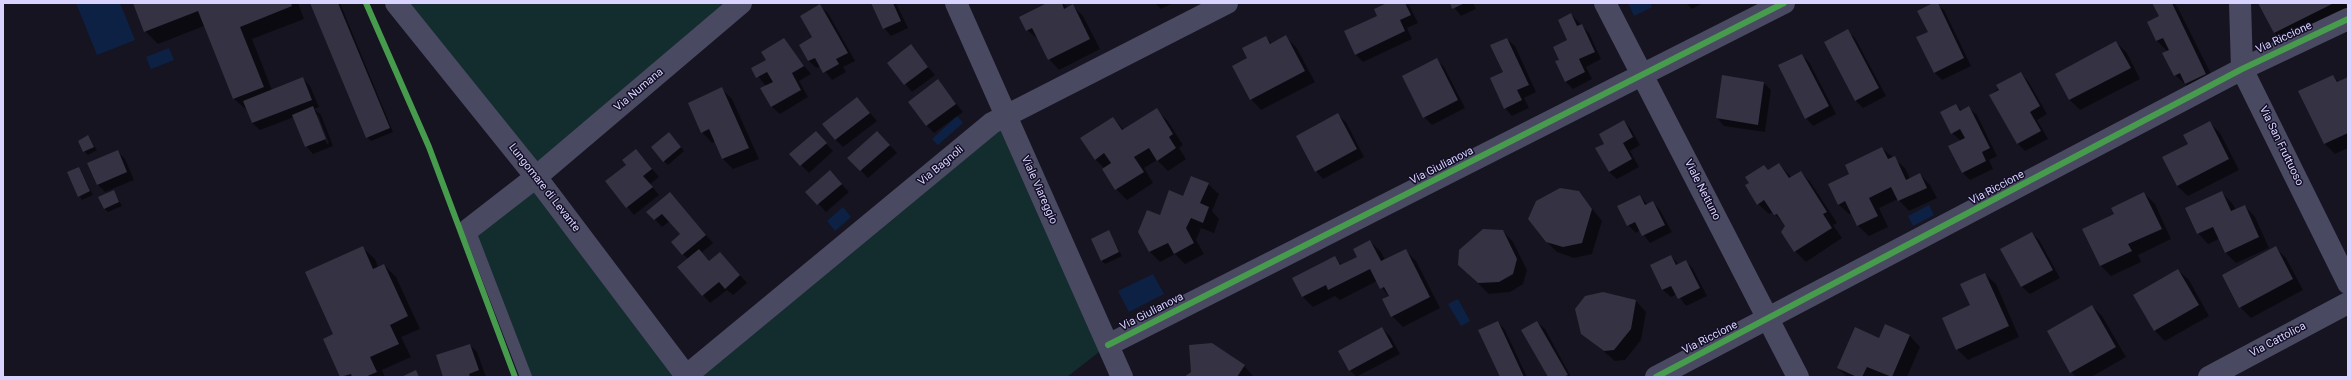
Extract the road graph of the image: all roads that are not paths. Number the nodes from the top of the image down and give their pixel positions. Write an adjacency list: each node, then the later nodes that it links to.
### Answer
1 (396, 3): 12 (street, Lungomare di Levante)
2 (742, 3): 12 (street, Via Numana)
3 (956, 3): 11 (street, Viale Viareggio)
4 (1227, 3): 11 (street, Via Bagnoli)
5 (1605, 3): 10 (street, Viale Nettuno)
6 (1784, 3): 10 (street, Via Giulianova)
7 (2240, 3): 9 (street, Via San Fruttuoso)
8 (2348, 19): 9 (street, Via Riccione)
9 (2242, 69): 14 (street, Via San Fruttuoso); 16 (street, Via Riccione)
10 (1643, 76): 16 (street, Viale Nettuno); 17 (street, Via Giulianova)
11 (1006, 116): 17 (street, Viale Viareggio); 18 (street, Via Bagnoli)
12 (536, 177): 13 (street, Via Numana); 18 (street, Lungomare di Levante)
13 (469, 229): 19 (lane)
14 (2348, 283)
15 (2348, 303): 23 (street, Via Cattolica)
16 (1769, 319): 21 (street, Via Riccione); 22 (street, Viale Nettuno)
17 (1108, 345): 20 (street, Viale Viareggio)
18 (687, 376)
19 (526, 377)
20 (1122, 377)
21 (1656, 377)
22 (1798, 377)
23 (2209, 377)

